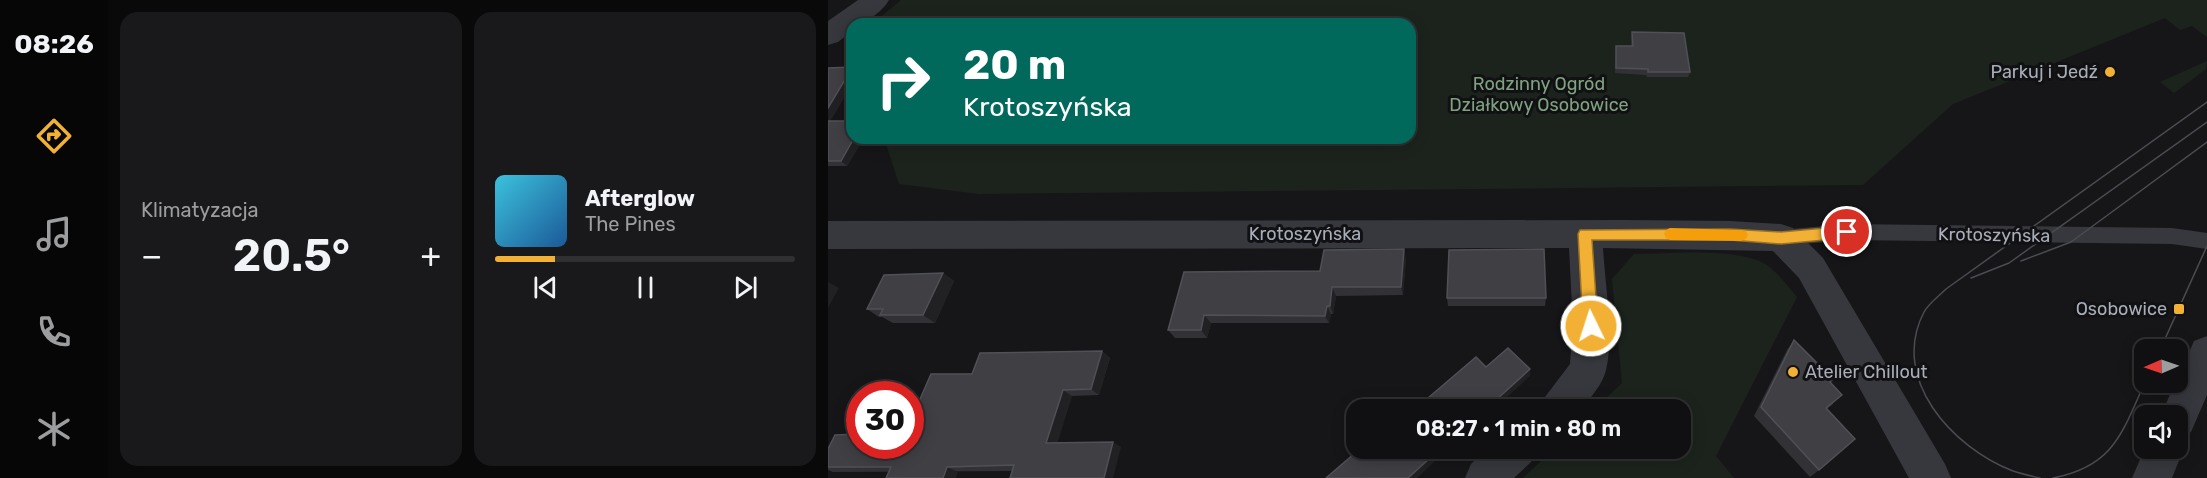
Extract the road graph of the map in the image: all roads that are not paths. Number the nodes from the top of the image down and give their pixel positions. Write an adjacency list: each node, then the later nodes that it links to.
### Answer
1 (876, 0): 2 (street)
2 (851, 18)
3 (846, 22): 4 (street)
4 (828, 35)
5 (1585, 234): 6 (street, Krotoszyńska); 7 (street, Krotoszyńska); 10 (street)
6 (828, 235)
7 (1781, 238): 8 (lane, Krotoszyńska); 15 (street)
8 (2207, 241)
9 (2207, 353): 11 (street)
10 (1566, 399)
11 (2184, 405)
12 (1505, 459): 14 (street)
13 (2160, 459): 16 (street)
14 (1485, 478)
15 (1930, 478)
16 (2152, 478)

